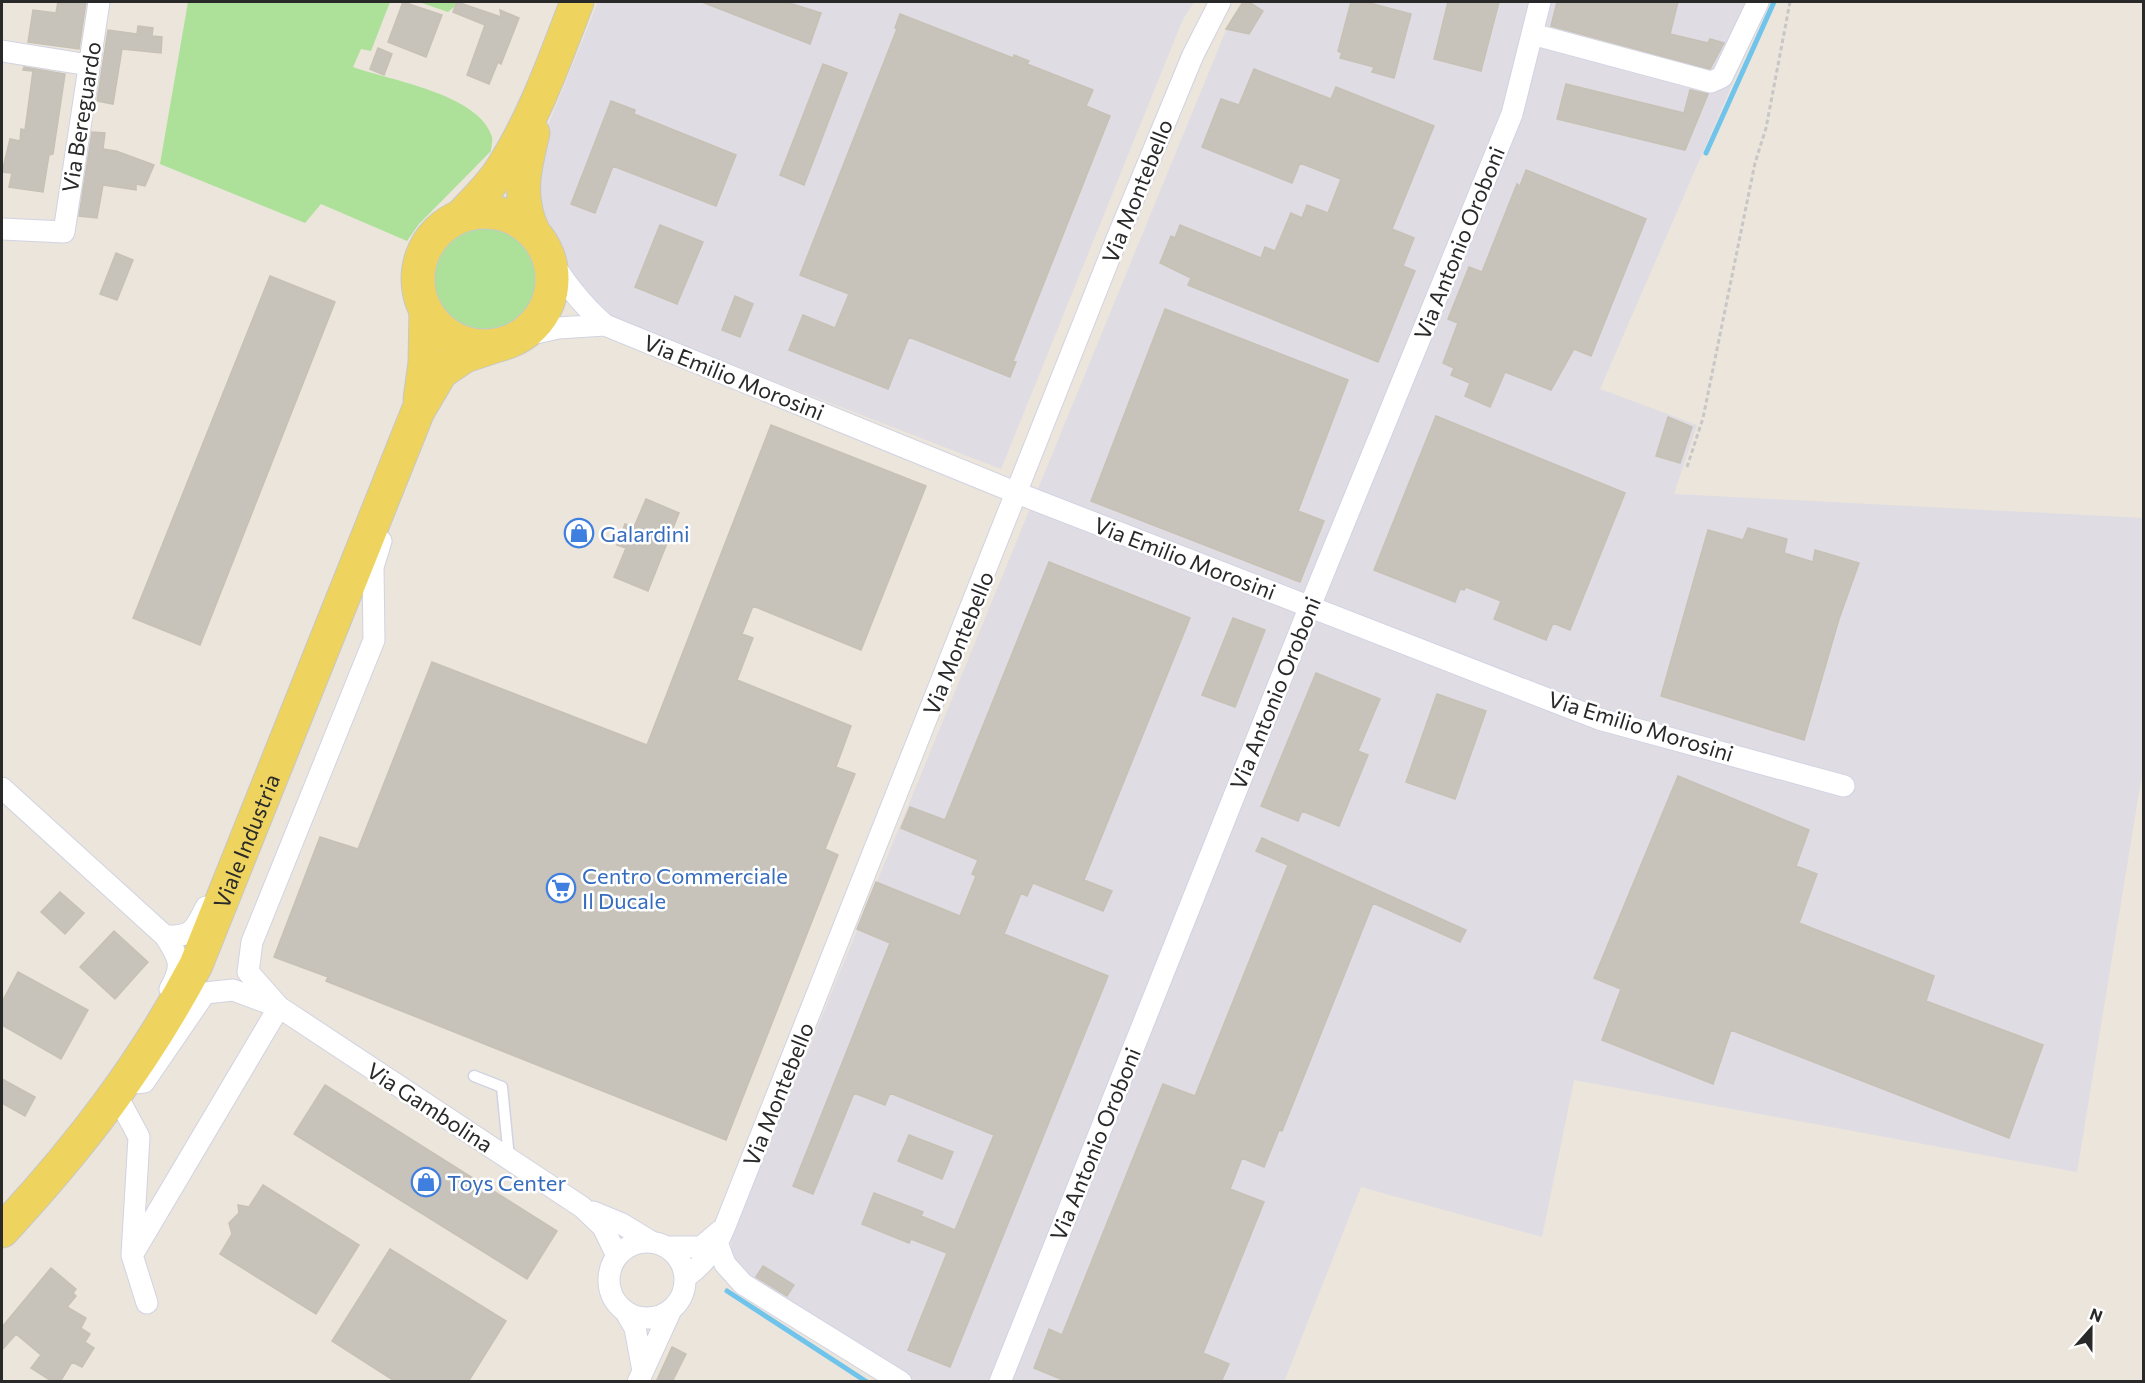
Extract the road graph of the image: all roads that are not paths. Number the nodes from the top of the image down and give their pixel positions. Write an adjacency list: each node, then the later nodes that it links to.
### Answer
1 (99, 2): 9 (street, Via Bereguardo)
2 (577, 2): 10 (main road, Viale Industria)
3 (592, 2): 11 (street, Viale Industria)
4 (1220, 2): 19 (street, Via Montebello)
5 (1540, 2): 7 (street, Via Antonio Oroboni)
6 (1758, 2): 7 (street)
7 (1532, 34): 20 (street, Via Antonio Oroboni)
8 (2, 51): 9 (street)
9 (89, 65): 13 (street, Via Bereguardo)
10 (545, 85): 11 (main road, Viale Industria); 12 (main road, Viale Industria)
11 (526, 163): 14 (main road, Viale Industria)
12 (461, 216): 14 (main road, Viale Industria); 15 (main road, Viale Industria)
13 (2, 229)
14 (541, 243): 16 (street, Via Emilio Morosini); 17 (main road, Viale Industria)
15 (426, 311): 17 (main road, Viale Industria); 18 (main road, Viale Industria)
16 (604, 324): 17 (street, Via Emilio Morosini); 19 (street, Via Emilio Morosini)
17 (510, 340): 18 (main road, Viale Industria)
18 (418, 411): 21 (main road, Viale Industria); 25 (street)
19 (1017, 493): 20 (street, Via Emilio Morosini); 33 (street, Via Montebello)
20 (1310, 606): 22 (street, Via Emilio Morosini); 44 (street, Via Antonio Oroboni)
21 (316, 665): 24 (street); 26 (main road, Viale Industria)
22 (1844, 786)
23 (2, 788): 24 (street)
24 (165, 936): 26 (street)
25 (279, 1008): 28 (street); 29 (street, Via Gambolina); 35 (street)
26 (158, 1034): 28 (main road, Viale Industria)
27 (474, 1076): 29 (lane)
28 (120, 1090): 31 (street); 32 (main road, Viale Industria); 35 (street)
29 (509, 1159): 30 (street, Via Gambolina)
30 (582, 1207): 34 (street, Via Gambolina); 36 (street, Via Gambolina)
31 (2, 1209)
32 (2, 1231)
33 (722, 1236): 34 (street, Via Montebello); 37 (street); 38 (street)
34 (659, 1244): 36 (street); 37 (street, Via Gambolina)
35 (132, 1255): 39 (street)
36 (617, 1256): 41 (street)
37 (693, 1271): 38 (street); 40 (street)
38 (743, 1284): 43 (street)
39 (147, 1303)
40 (671, 1310): 41 (street); 42 (street)
41 (625, 1311): 42 (street)
42 (641, 1376)
43 (901, 1382)
44 (1000, 1382)

